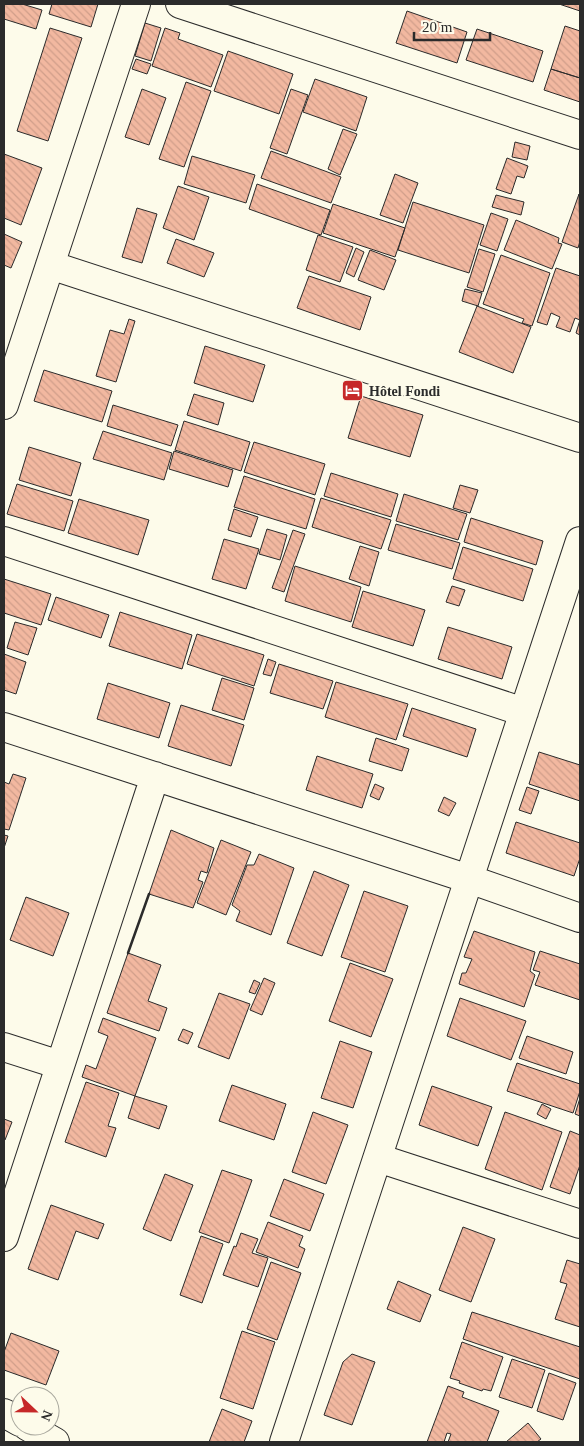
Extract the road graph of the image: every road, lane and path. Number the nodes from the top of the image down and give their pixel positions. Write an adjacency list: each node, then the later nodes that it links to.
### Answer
1 (136, 4): 4 (street)
2 (180, 4): 3 (street)
3 (580, 135)
4 (50, 264): 5 (street); 6 (street)
5 (4, 405)
6 (580, 438)
7 (4, 541): 10 (street)
8 (580, 542): 9 (street)
9 (571, 602): 10 (street)
10 (524, 712): 13 (street)
11 (4, 727): 12 (street)
12 (155, 776): 13 (street); 16 (street)
13 (469, 879): 14 (street); 17 (street)
14 (580, 918)
15 (4, 1047): 16 (street)
16 (60, 1065): 19 (street)
17 (378, 1158): 18 (street); 20 (street)
18 (580, 1224)
19 (4, 1237)
20 (284, 1442)

